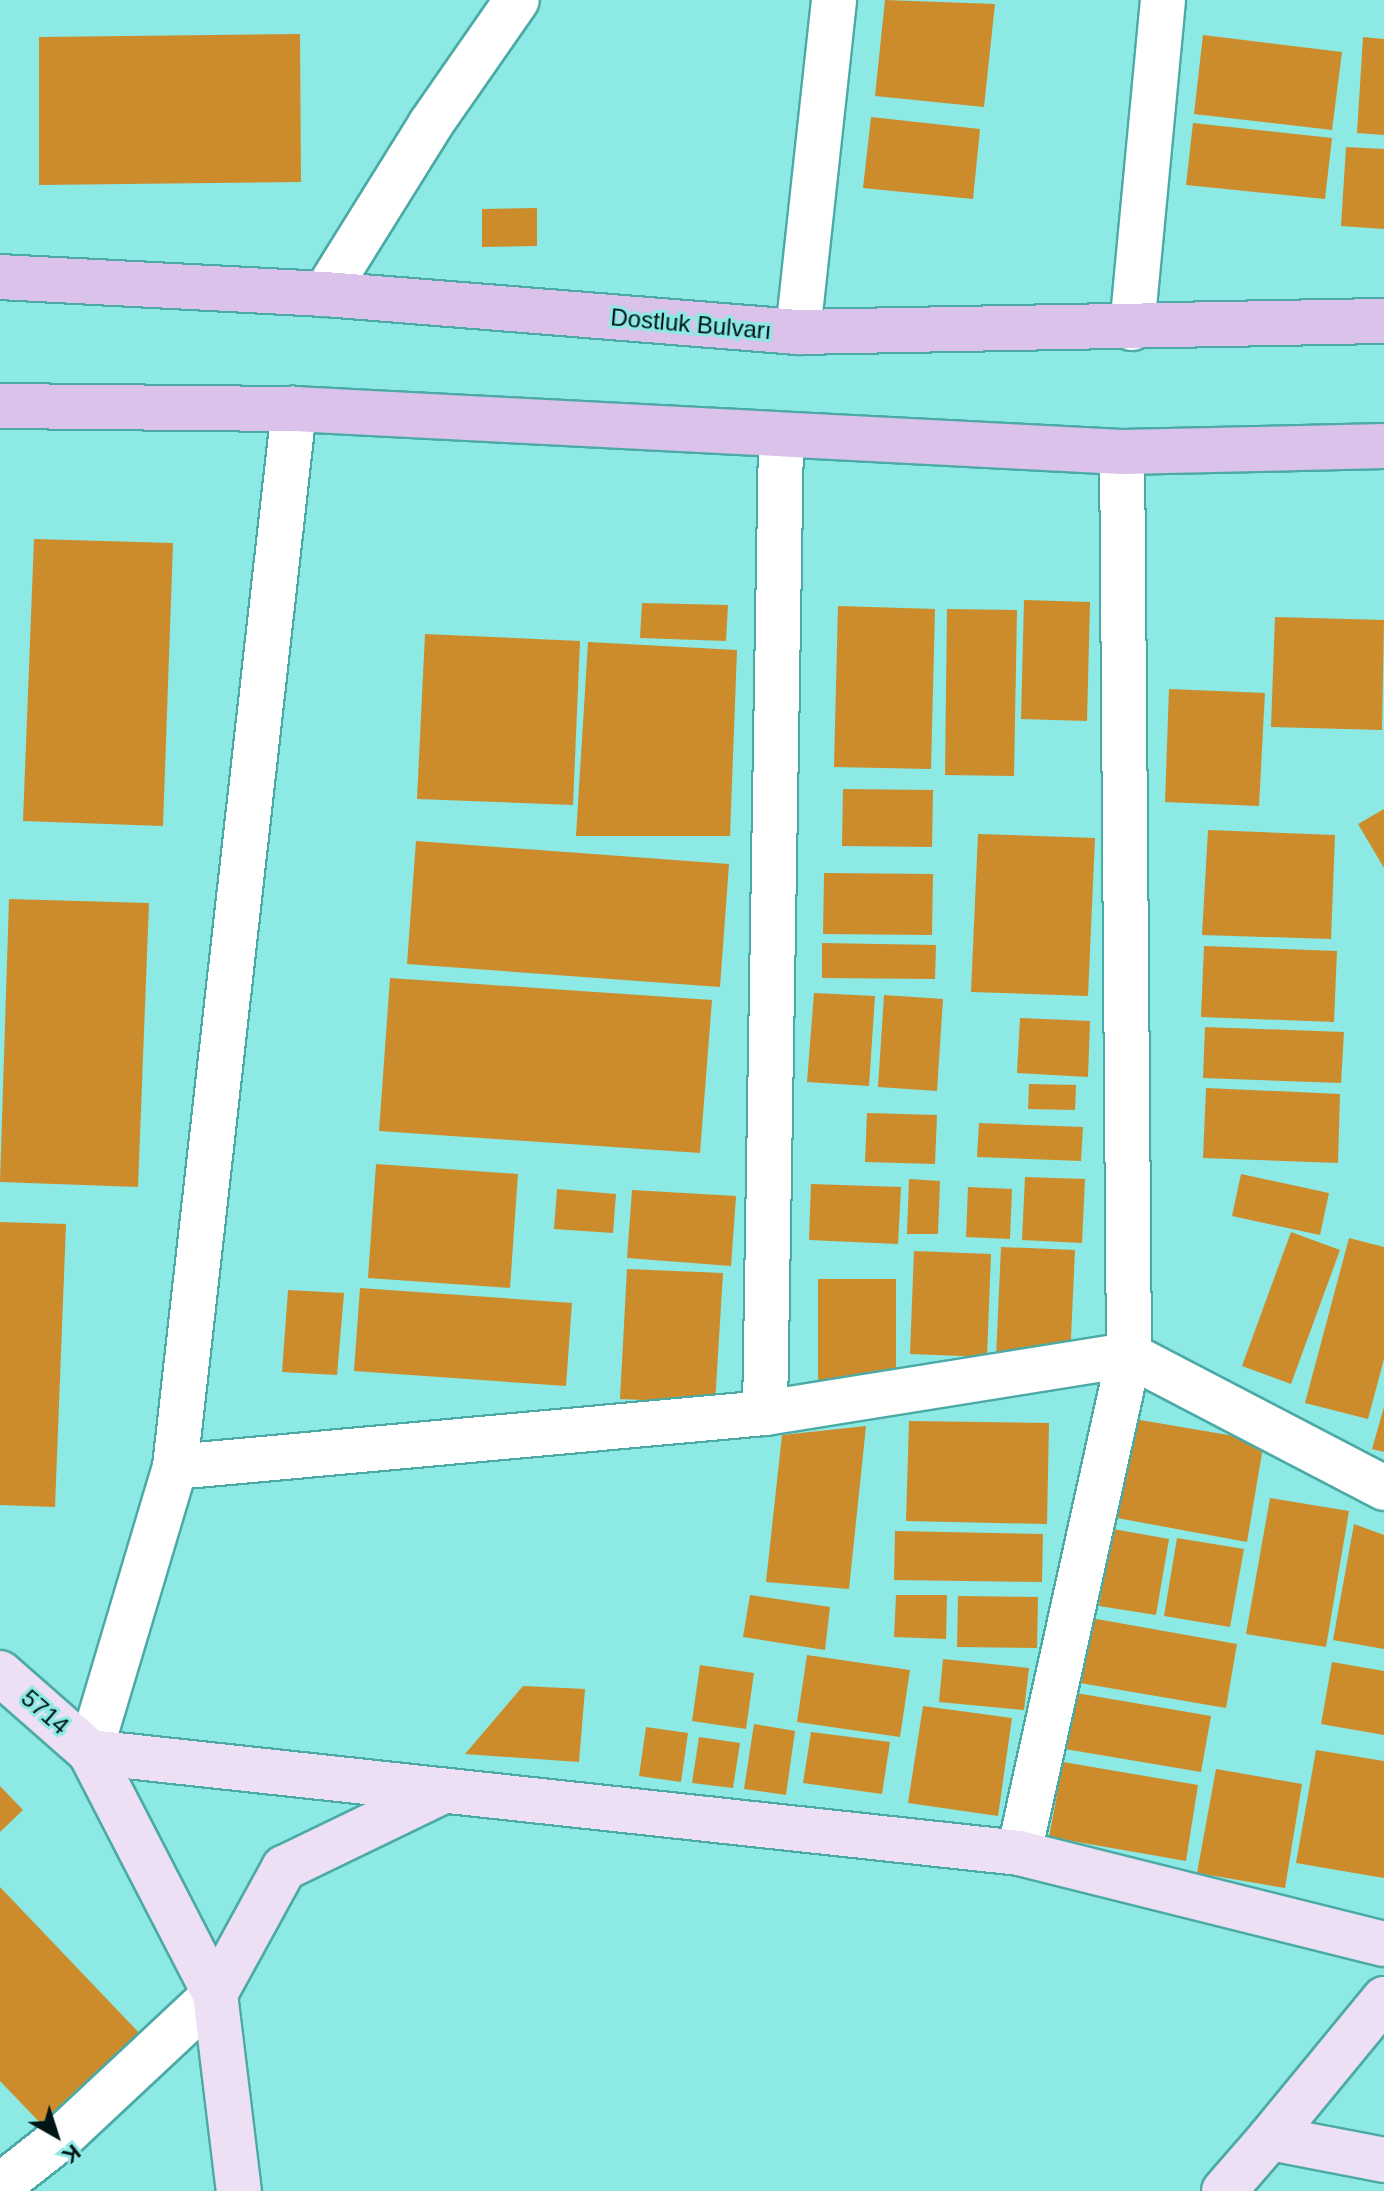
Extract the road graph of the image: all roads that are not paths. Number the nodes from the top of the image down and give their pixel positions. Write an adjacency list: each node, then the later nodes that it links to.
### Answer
1 (517, 0): 5 (street)
2 (834, 0): 8 (street)
3 (1163, 0): 7 (street)
4 (0, 277): 5 (main road, Dostluk Bulvarı)
5 (325, 294): 8 (main road, Dostluk Bulvarı)
6 (1384, 321): 7 (main road, Dostluk Bulvarı)
7 (1132, 328): 8 (main road, Dostluk Bulvarı)
8 (798, 332)
9 (0, 406): 10 (main road)
10 (294, 409): 11 (main road); 16 (street)
11 (781, 437): 13 (main road); 15 (street)
12 (1384, 446): 13 (main road)
13 (1122, 452): 14 (street)
14 (1129, 1355): 15 (street); 17 (street); 21 (street)
15 (765, 1413): 16 (street)
16 (175, 1467): 19 (street)
17 (1384, 1488)
18 (0, 1673): 19 (street, 5714)
19 (90, 1752): 20 (street); 23 (street)
20 (443, 1791): 21 (street); 23 (street)
21 (1019, 1853): 22 (street)
22 (1384, 1944)
23 (215, 1994): 27 (street); 28 (street)
24 (1384, 1999): 25 (street)
25 (1270, 2138): 26 (street); 29 (street)
26 (1384, 2160)
27 (0, 2186)
28 (239, 2191)
29 (1224, 2191)

